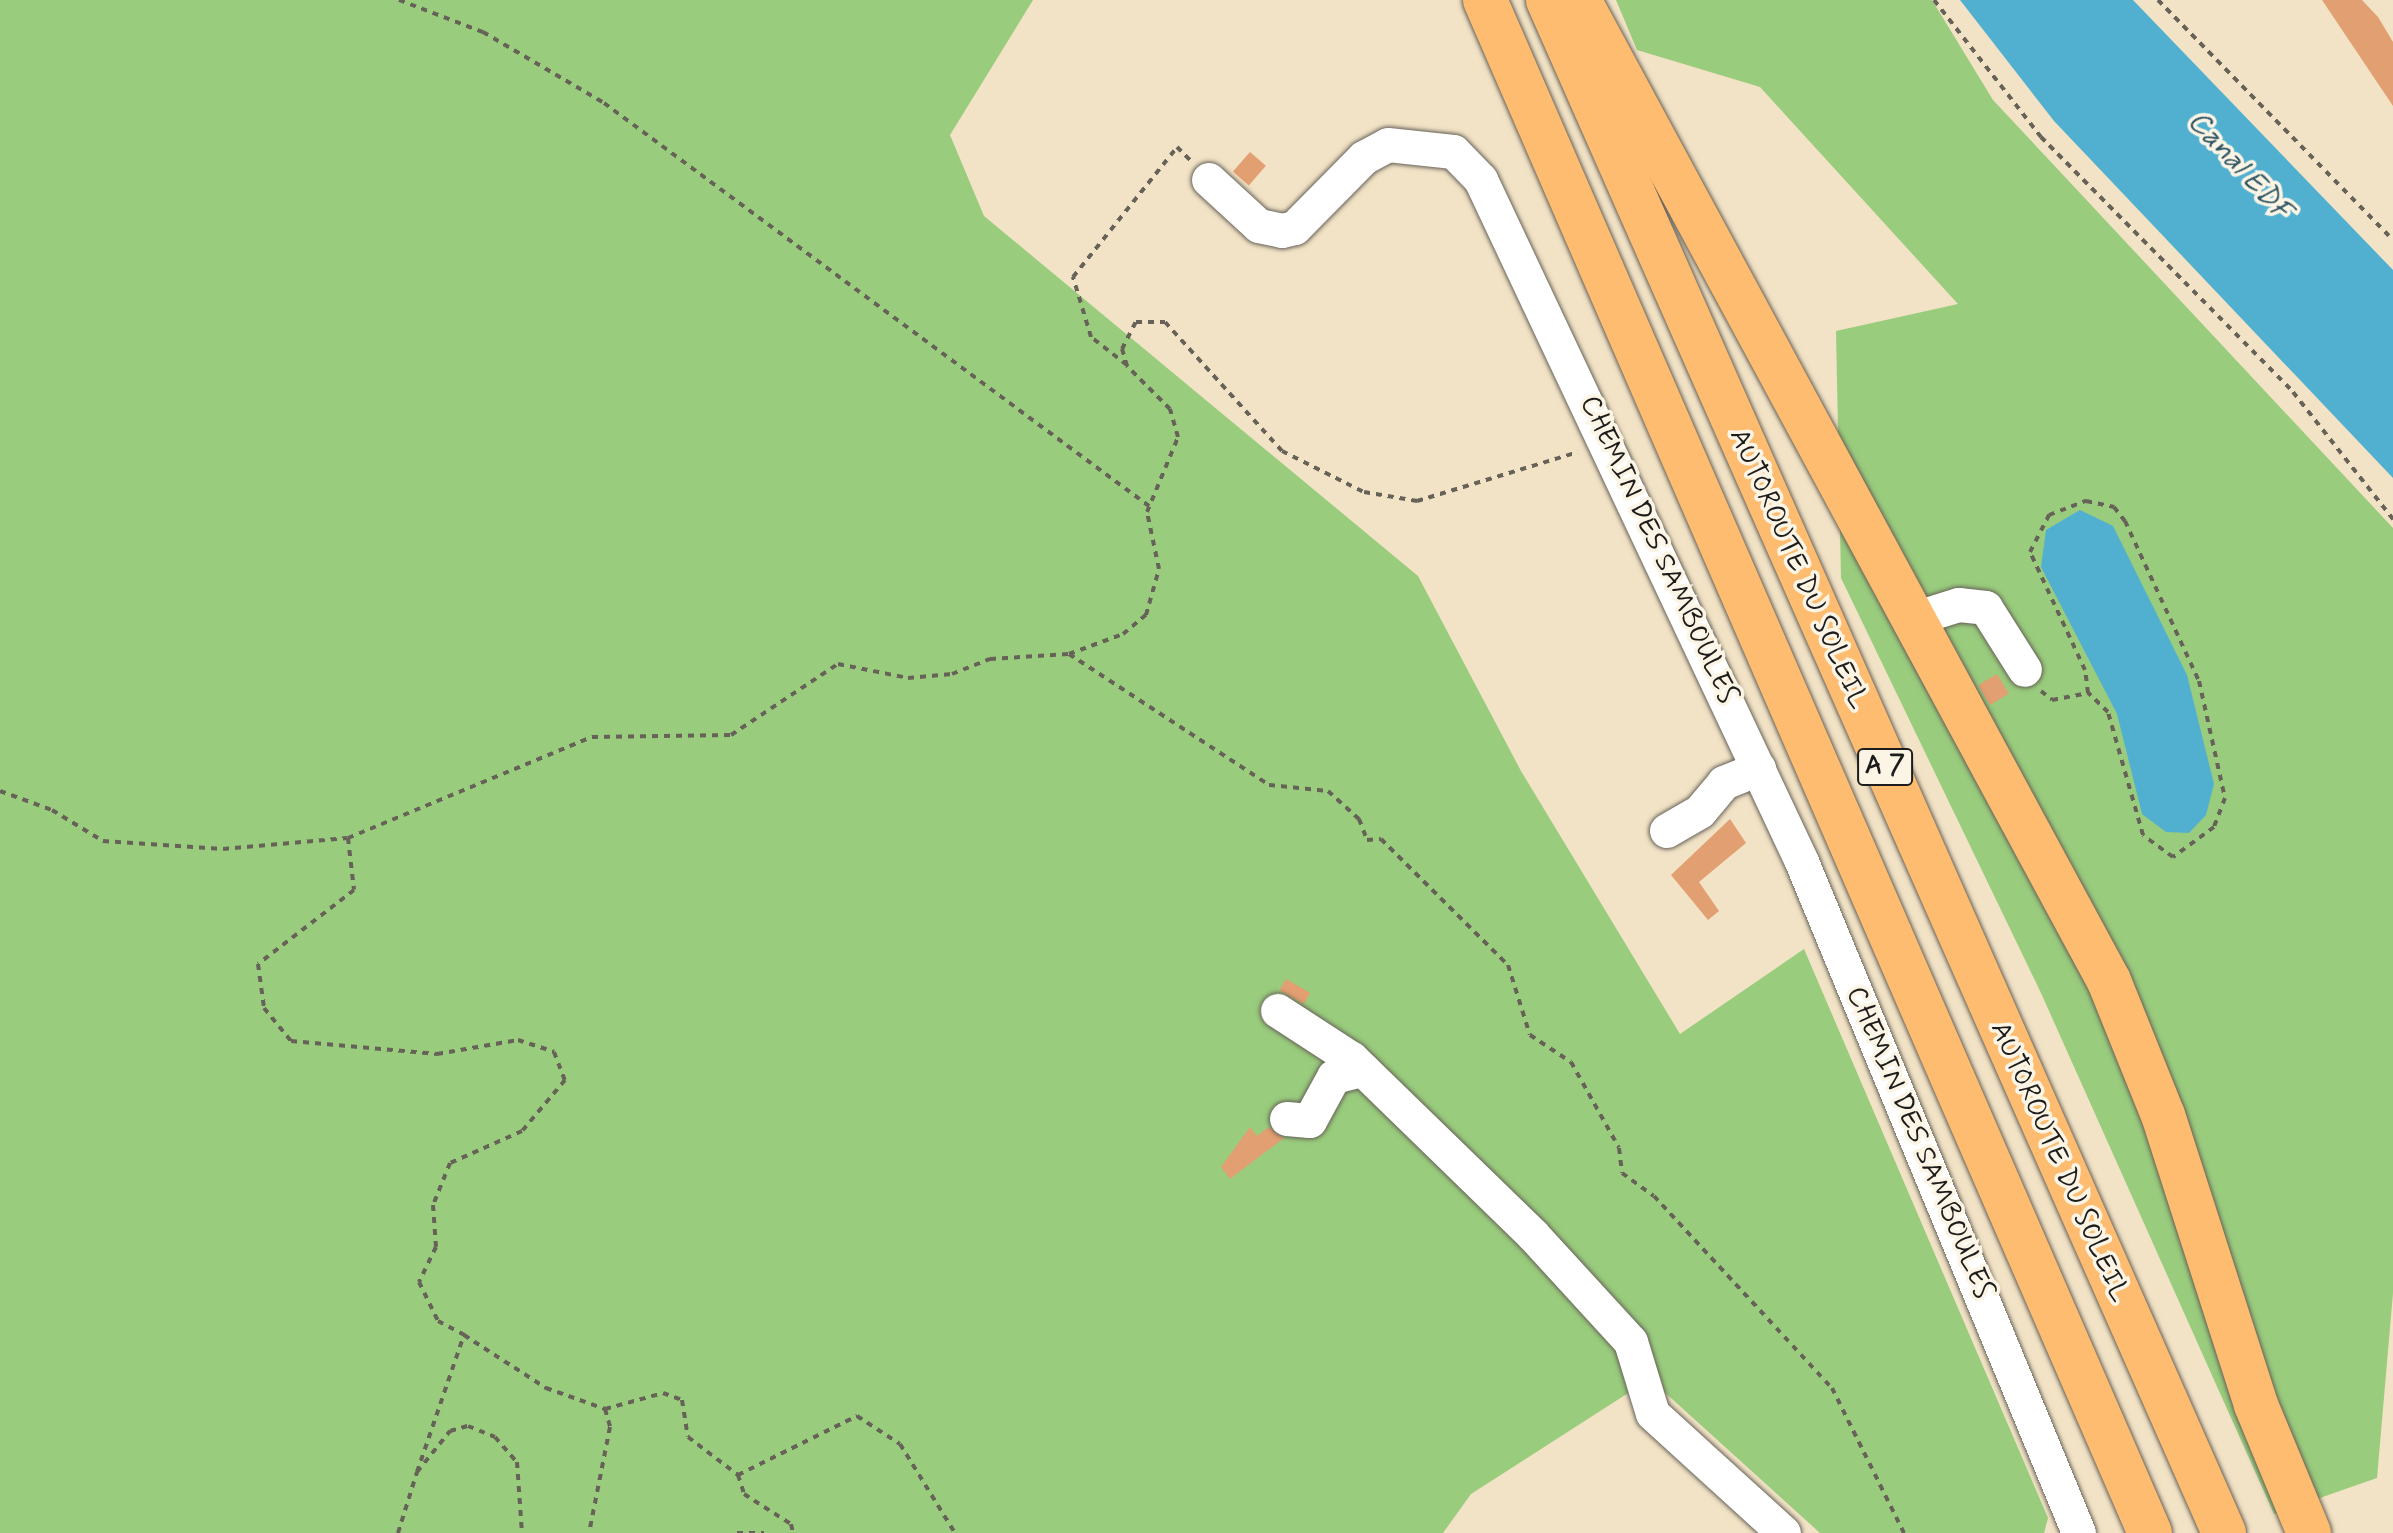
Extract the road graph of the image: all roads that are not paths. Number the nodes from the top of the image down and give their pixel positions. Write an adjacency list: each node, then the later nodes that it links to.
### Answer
1 (1485, 0): 14 (highway, A 7)
2 (1548, 0): 15 (highway, AUTOROUTE DU SOLEIL / A 7)
3 (1579, 0): 5 (highway)
4 (1209, 180): 7 (street, CHEMIN DES SAMBOULES)
5 (1911, 620): 6 (street); 16 (highway)
6 (2025, 670)
7 (1759, 769): 8 (street); 13 (street, CHEMIN DES SAMBOULES)
8 (1667, 831)
9 (1278, 1011): 10 (street)
10 (1363, 1070): 11 (street); 12 (street)
11 (1287, 1119)
12 (1784, 1533)
13 (2079, 1533)
14 (2150, 1533)
15 (2224, 1533)
16 (2309, 1533)

